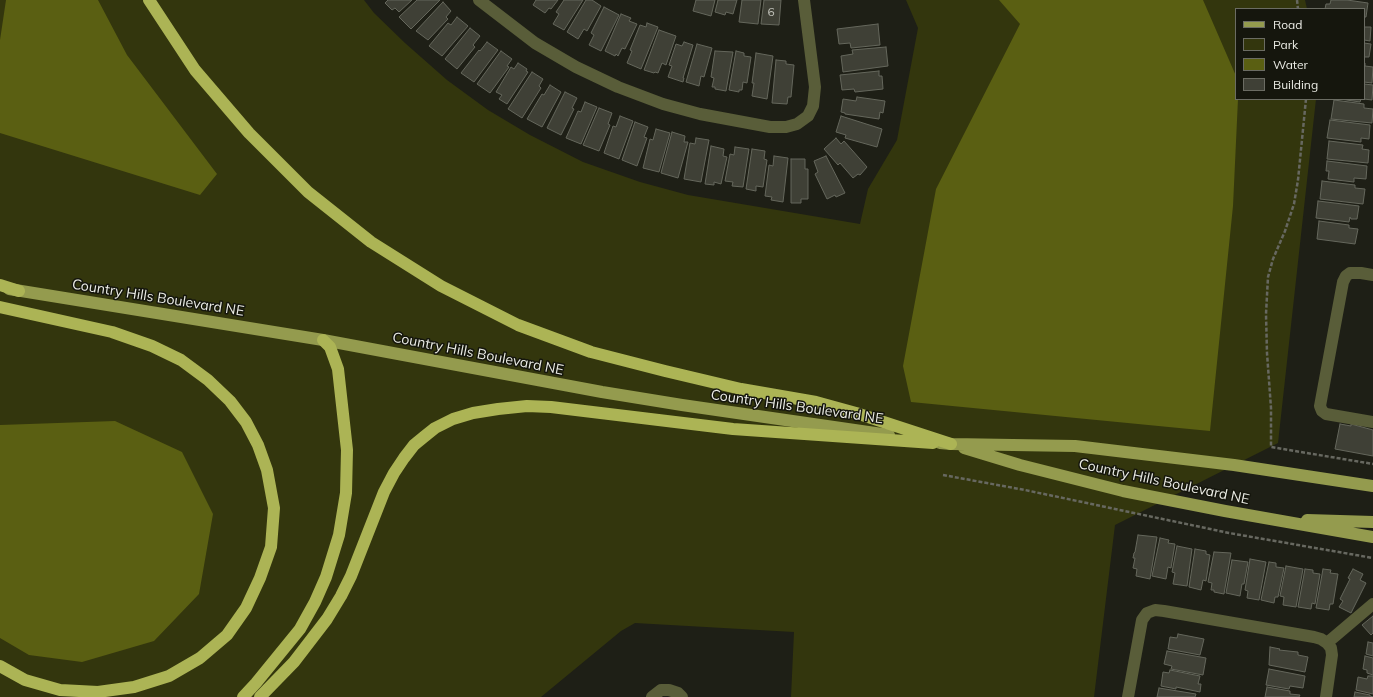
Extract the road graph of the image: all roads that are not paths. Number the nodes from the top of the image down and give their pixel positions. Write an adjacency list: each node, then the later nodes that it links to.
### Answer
1 (149, 0): 10 (highway)
2 (479, 0): 3 (street)
3 (804, 0)
4 (1373, 275): 9 (street)
5 (0, 286): 6 (highway)
6 (19, 291): 8 (main road, Country Hills Boulevard NE)
7 (0, 307): 17 (highway)
8 (323, 340): 10 (main road, Country Hills Boulevard NE); 18 (highway)
9 (1373, 422)
10 (951, 444): 11 (main road, Country Hills Boulevard NE); 12 (main road, Country Hills Boulevard NE); 19 (highway)
11 (1373, 486)
12 (1280, 521): 13 (main road); 14 (main road, Country Hills Boulevard NE)
13 (1373, 522)
14 (1373, 537)
15 (1373, 604): 16 (street)
16 (1327, 643): 22 (street); 23 (street)
17 (0, 666)
18 (243, 697)
19 (260, 697)
20 (652, 697): 21 (street)
21 (682, 697)
22 (1128, 697)
23 (1326, 697)

